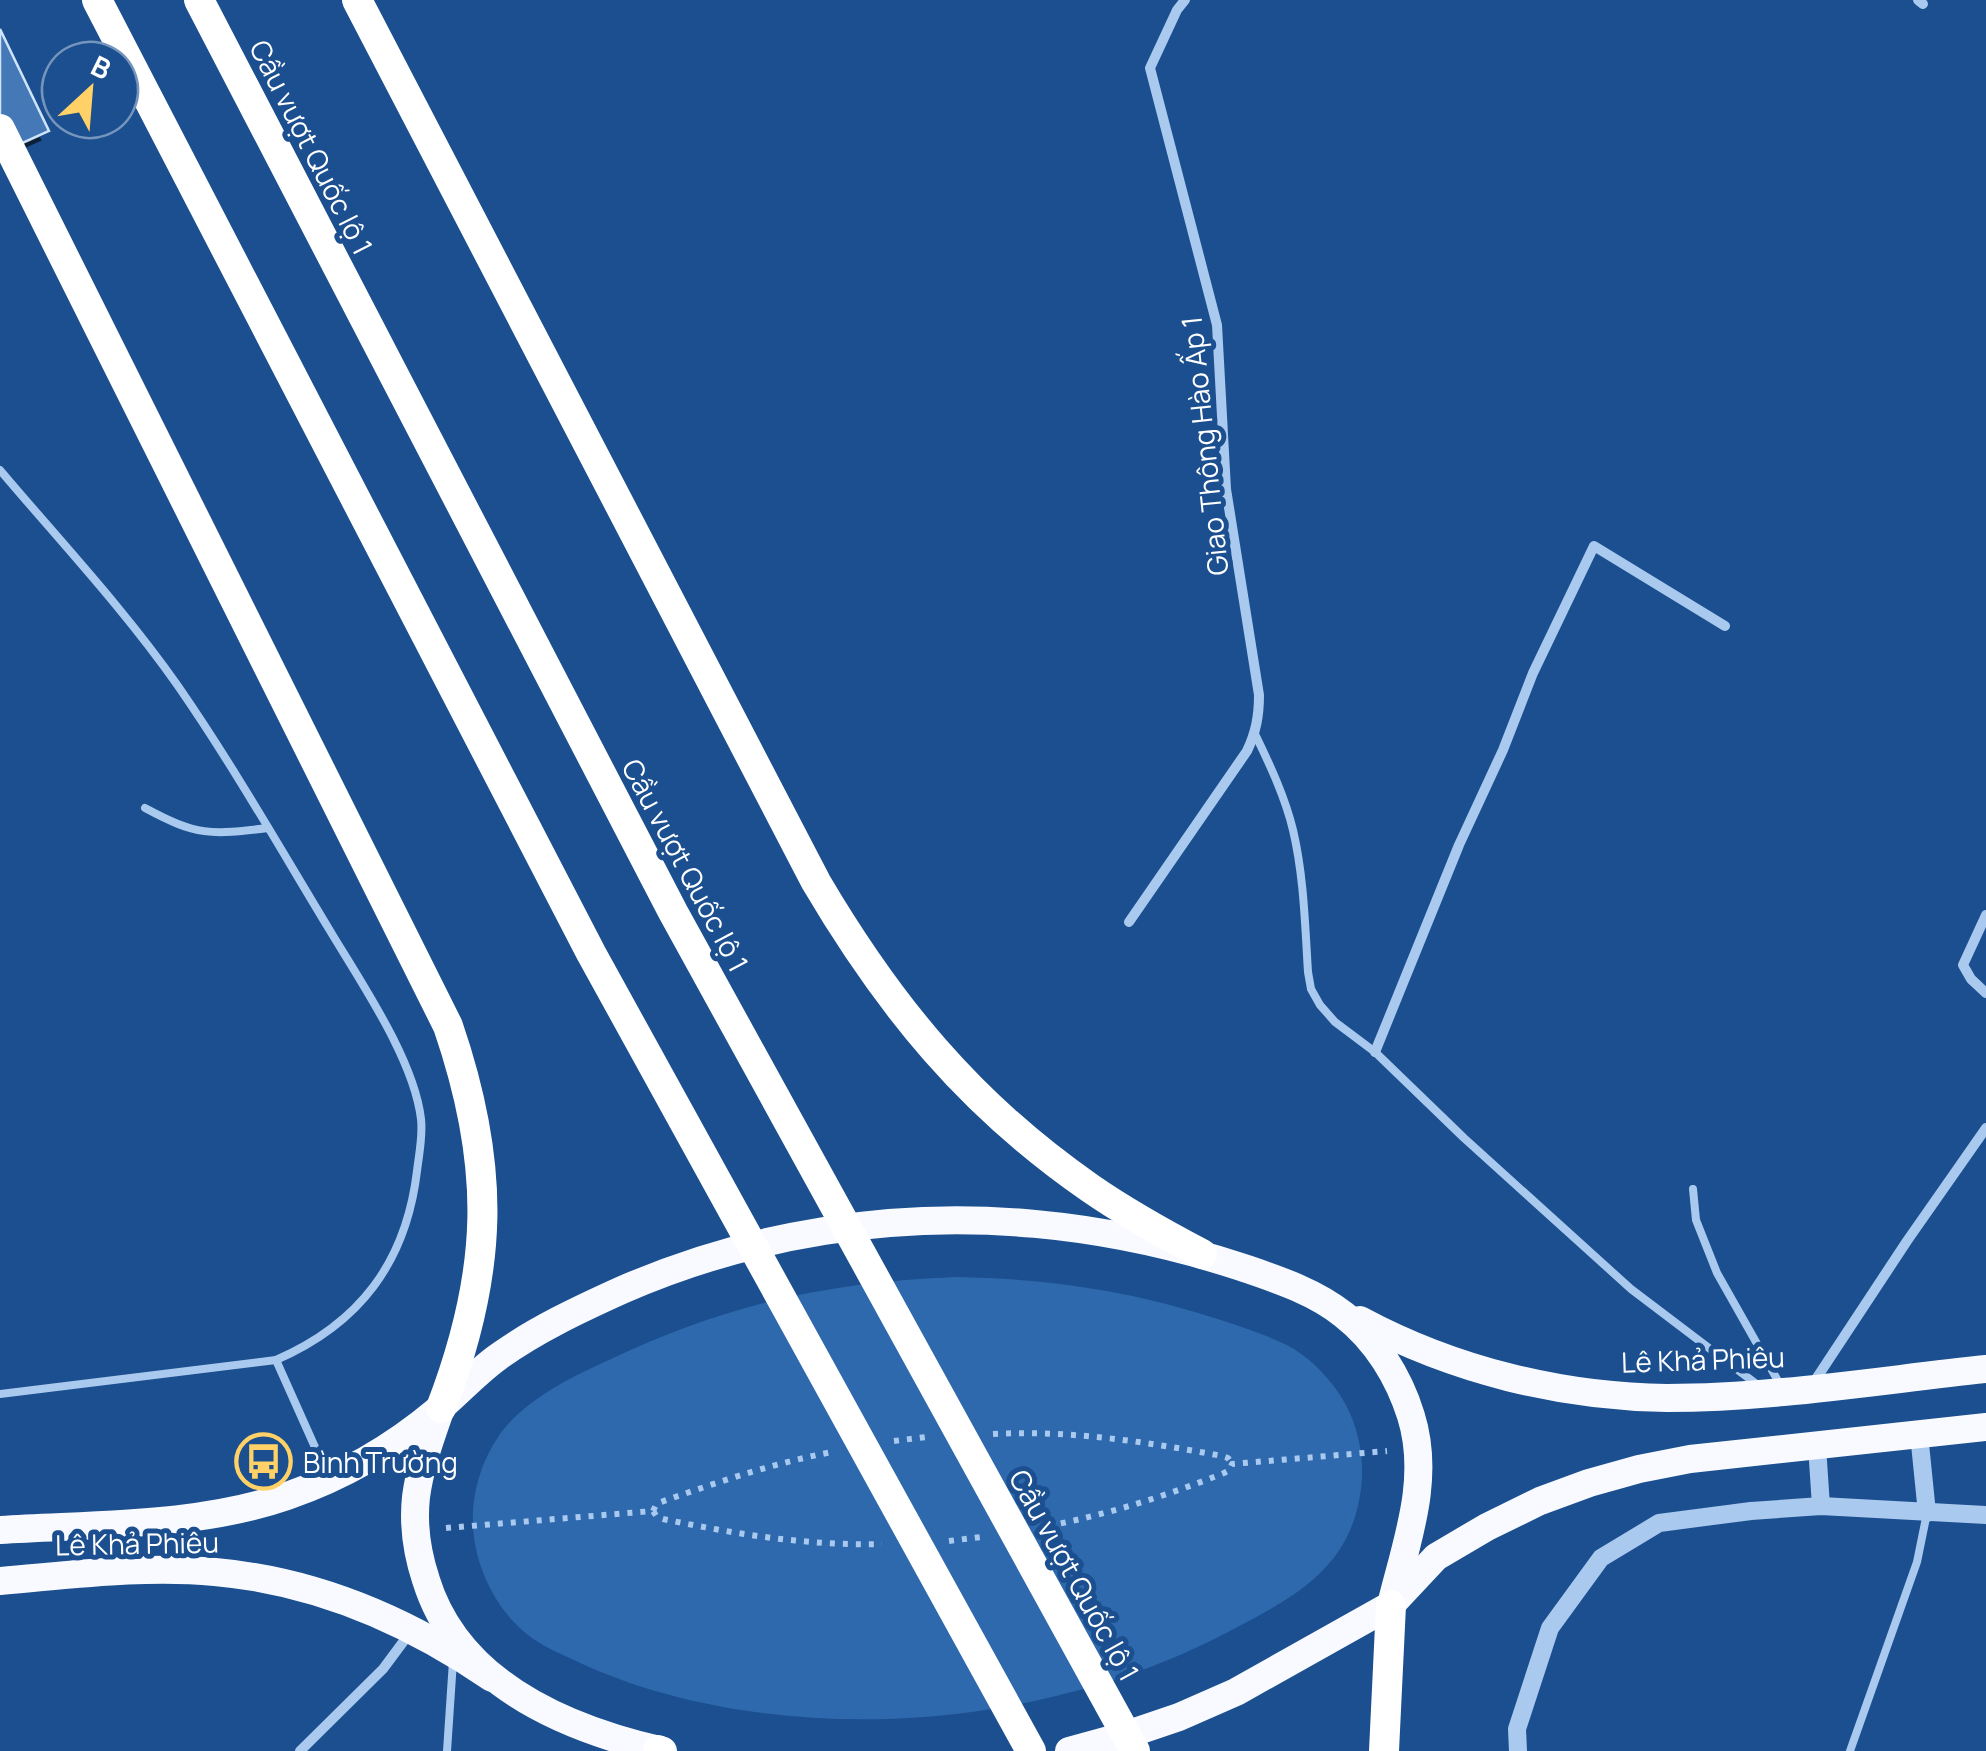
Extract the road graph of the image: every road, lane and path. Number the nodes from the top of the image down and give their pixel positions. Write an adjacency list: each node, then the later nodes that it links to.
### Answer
1 (96, 0): 44 (highway, bridge)
2 (200, 0): 46 (highway, Cầu vượt Quốc lộ 1, bridge)
3 (357, 0): 17 (highway)
4 (1185, 0): 8 (street, Giao Thông Hào Ấp 1)
5 (0, 129): 23 (highway)
6 (0, 470): 10 (lane)
7 (1725, 626): 14 (street)
8 (1255, 734): 12 (street, Giao Thông Hào Ấp 1); 14 (lane)
9 (145, 808): 10 (lane)
10 (268, 828): 19 (lane)
11 (1986, 914): 13 (street)
12 (1128, 922)
13 (1986, 993)
14 (1375, 1052): 21 (lane)
15 (1986, 1128): 21 (street)
16 (1693, 1189): 21 (lane)
17 (1202, 1254): 18 (highway, Lê Khả Phiêu); 23 (highway, Lê Khả Phiêu)
18 (1319, 1298): 21 (highway, Lê Khả Phiêu); 27 (highway)
19 (276, 1360): 22 (lane); 29 (lane)
20 (1986, 1369): 21 (highway, Lê Khả Phiêu)
21 (1787, 1390)
22 (0, 1394)
23 (441, 1408): 29 (highway, Lê Khả Phiêu); 35 (highway)
24 (1986, 1426): 25 (highway)
25 (1920, 1434): 26 (highway); 32 (street)
26 (1817, 1446): 30 (street); 37 (highway)
27 (1418, 1449): 28 (path); 37 (highway)
28 (1232, 1464)
29 (330, 1479): 34 (highway, Lê Khả Phiêu)
30 (1821, 1506): 32 (street); 48 (street)
31 (654, 1511): 35 (path)
32 (1927, 1513): 33 (street); 49 (lane)
33 (1986, 1516)
34 (0, 1530)
35 (415, 1530): 40 (highway)
36 (0, 1581): 38 (highway, Lê Khả Phiêu)
37 (1391, 1605): 45 (highway); 47 (highway)
38 (413, 1629): 39 (highway, Lê Khả Phiêu); 41 (street)
39 (454, 1652): 40 (highway, Lê Khả Phiêu); 42 (lane)
40 (492, 1678): 43 (highway)
41 (300, 1751)
42 (447, 1751)
43 (660, 1751)
44 (1031, 1751)
45 (1069, 1751)
46 (1135, 1751)
47 (1384, 1751)
48 (1518, 1751)
49 (1850, 1751)

